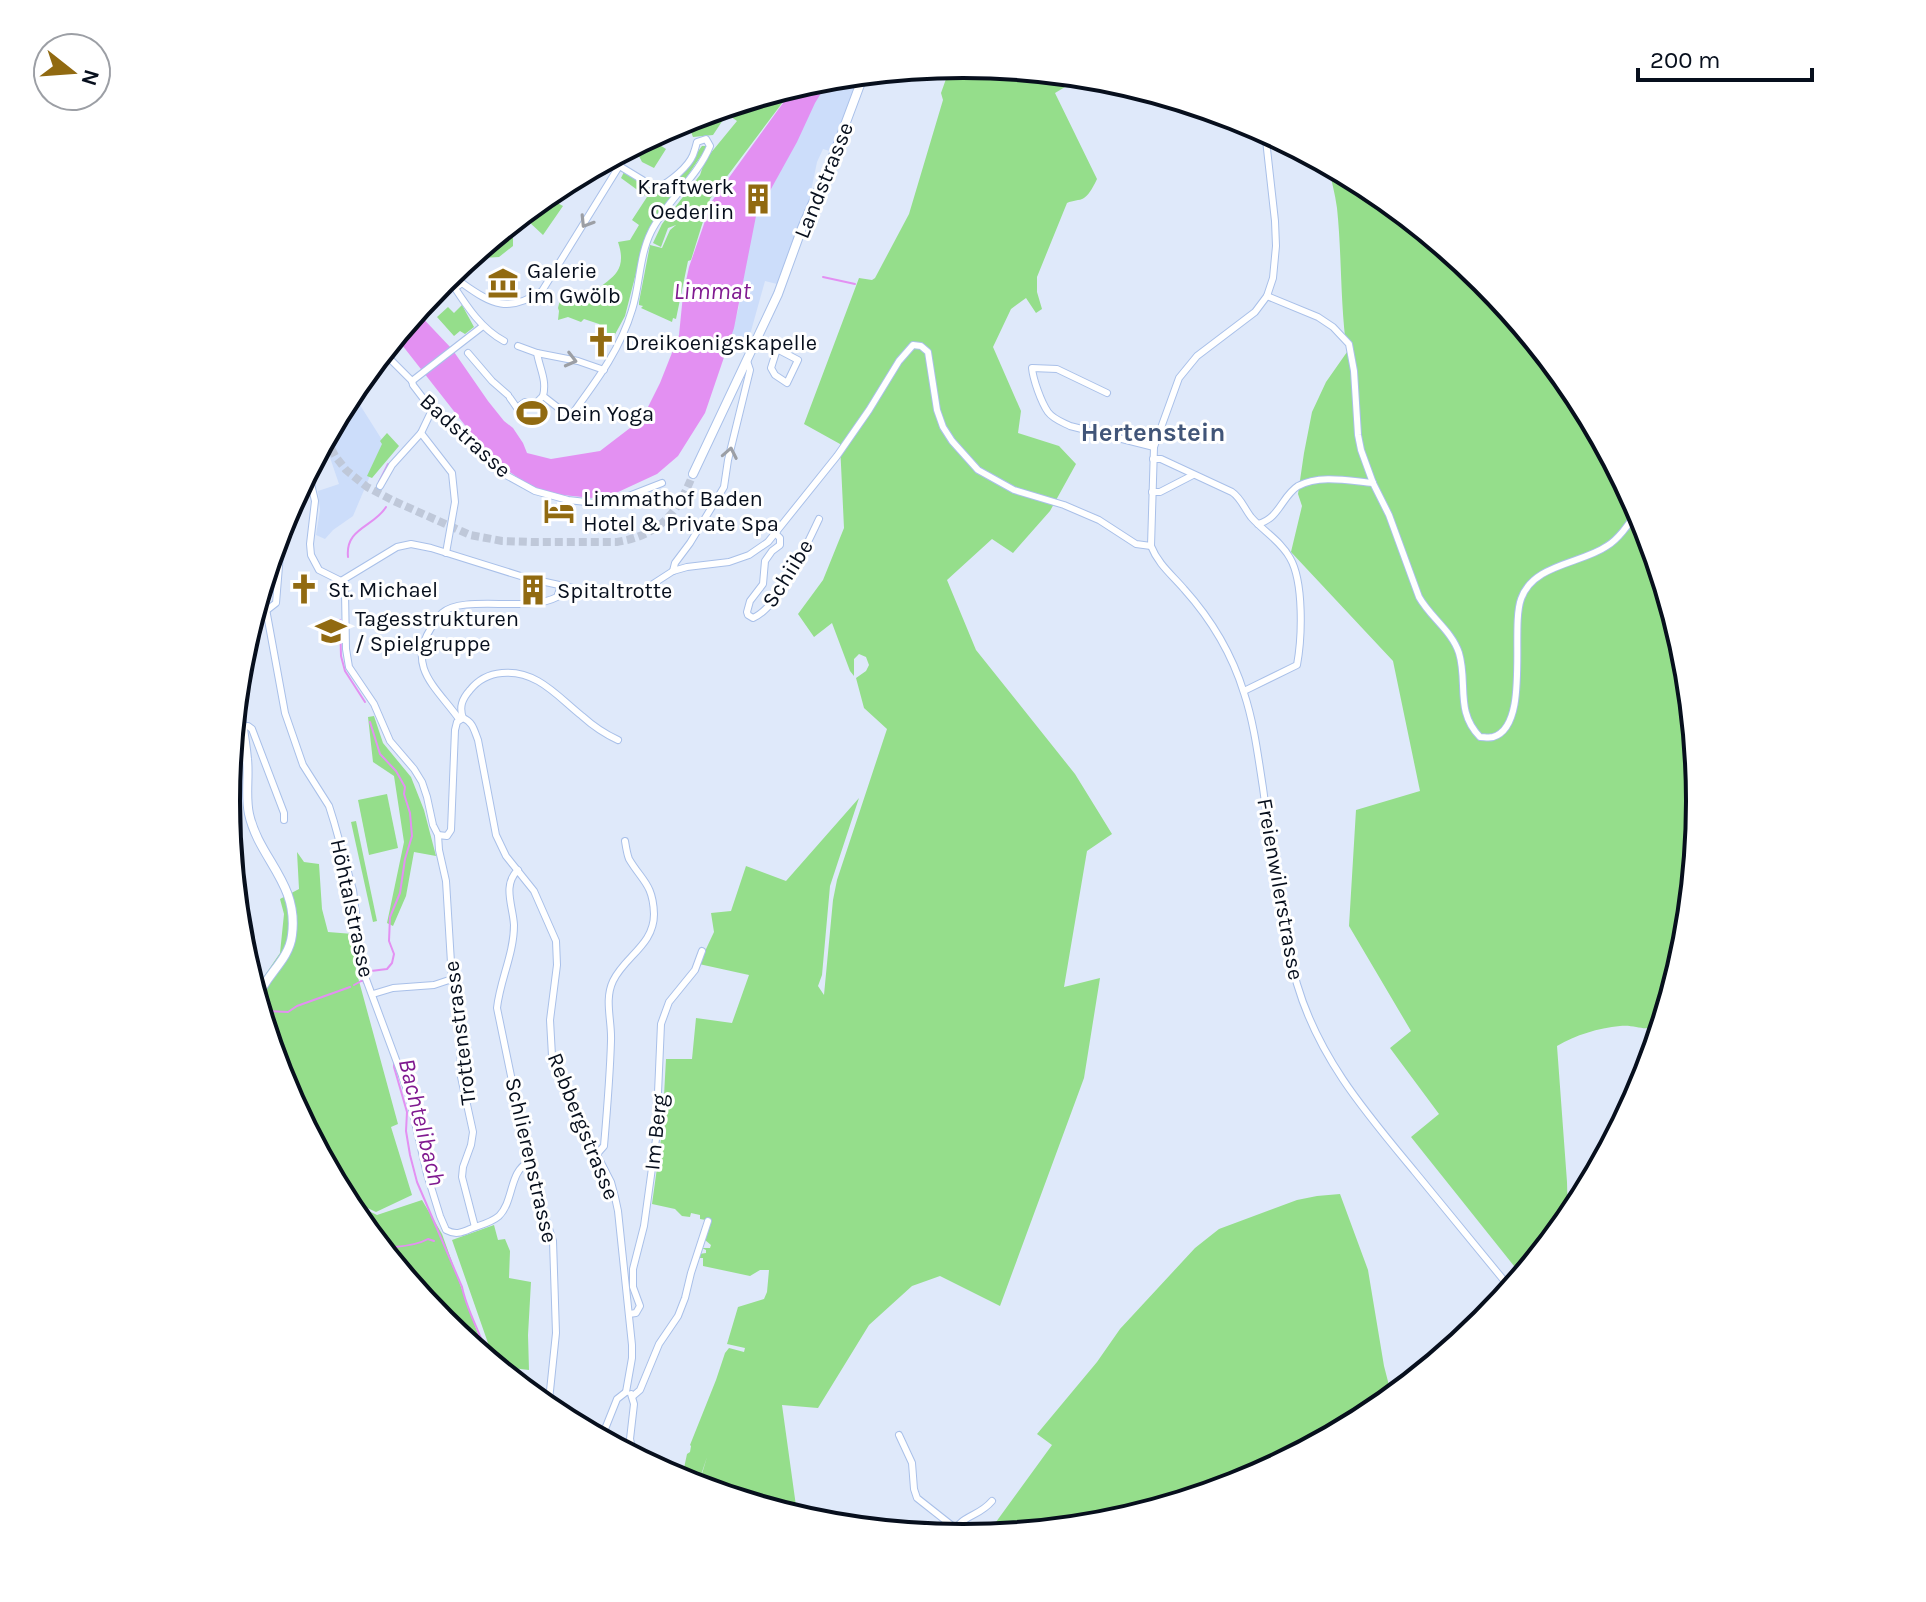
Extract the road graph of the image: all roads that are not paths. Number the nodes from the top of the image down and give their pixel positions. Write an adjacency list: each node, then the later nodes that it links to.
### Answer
1 (860, 86): 7 (main road, Landstrasse)
2 (1267, 145): 5 (street)
3 (619, 166): 4 (street, one-way to 4); 15 (street)
4 (455, 288): 6 (street)
5 (1267, 296): 21 (street); 26 (street)
6 (483, 326): 8 (street); 16 (street)
7 (757, 339): 10 (street); 14 (main road)
8 (504, 341)
9 (518, 346): 12 (street)
10 (777, 349): 10 (street)
11 (468, 353): 18 (street)
12 (537, 353): 15 (street, one-way to 15); 18 (street)
13 (390, 359): 16 (street, Badstrasse)
14 (747, 361): 23 (main road); 37 (street, one-way to 14)
15 (604, 370): 18 (street)
16 (412, 381): 19 (street, Badstrasse)
17 (1107, 393): 21 (street)
18 (543, 396)
19 (432, 410): 20 (street); 25 (street, Badstrasse)
20 (421, 433): 27 (street); 35 (street)
21 (1154, 447): 22 (street)
22 (1153, 459): 24 (street); 29 (street)
23 (694, 472)
24 (1193, 475): 29 (street); 32 (street)
25 (662, 483)
26 (1373, 483): 31 (street); 32 (street)
27 (380, 486)
28 (312, 488): 38 (street)
29 (1152, 492): 34 (street)
30 (819, 519): 33 (street, Schiibe)
31 (1630, 523)
32 (1258, 524): 41 (street)
33 (775, 533): 34 (street); 37 (street)
34 (1151, 546): 41 (street, Freienwilerstrasse)
35 (446, 553): 38 (street); 39 (street)
36 (279, 566): 40 (street)
37 (673, 571): 39 (street)
38 (341, 581): 47 (street, Trottenstrasse)
39 (561, 586): 42 (street, Rebbergstrasse)
40 (267, 610): 53 (street, Höhtalstrasse)
41 (1244, 691): 58 (street, Freienwilerstrasse)
42 (461, 718): 45 (street); 47 (street); 49 (street, Rebbergstrasse)
43 (244, 727): 46 (street)
44 (244, 736): 52 (main road)
45 (618, 740)
46 (284, 820)
47 (438, 835): 51 (street, Trottenstrasse)
48 (625, 841): 54 (street)
49 (518, 870): 54 (street, Rebbergstrasse); 55 (street, Schlierenstrasse)
50 (702, 951): 59 (street, Im Berg)
51 (452, 979): 53 (street); 57 (street, Trottenstrasse)
52 (264, 984)
53 (373, 994): 57 (street, Höhtalstrasse)
54 (597, 1154): 59 (street, Rebbergstrasse)
55 (529, 1162): 57 (street); 61 (street, Schlierenstrasse)
56 (708, 1221): 62 (street)
57 (475, 1227)
58 (1504, 1281)
59 (629, 1314): 60 (street, Rebbergstrasse)
60 (626, 1392): 62 (street); 63 (street)
61 (550, 1394)
62 (633, 1396): 65 (street)
63 (605, 1429)
64 (899, 1435): 67 (street)
65 (631, 1443)
66 (992, 1501): 68 (street)
67 (949, 1523)
68 (958, 1524)

